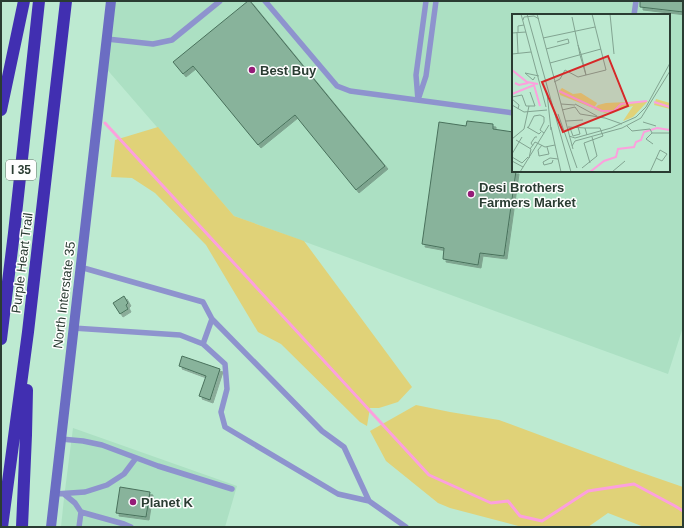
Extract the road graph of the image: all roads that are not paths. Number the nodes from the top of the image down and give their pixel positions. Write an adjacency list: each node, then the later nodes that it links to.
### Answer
1 (24, 1): 13 (highway)
2 (39, 1): 19 (highway, Purple Heart Trail / I 35)
3 (66, 1): 18 (highway, Purple Heart Trail / I 35)
4 (111, 1): 11 (main road, North Interstate 35)
5 (220, 1): 11 (lane)
6 (266, 1): 12 (lane)
7 (426, 1): 12 (lane)
8 (436, 1): 12 (lane)
9 (636, 1): 10 (lane)
10 (634, 14)
11 (107, 40): 15 (main road, North Interstate 35)
12 (418, 100): 14 (lane)
13 (1, 110)
14 (512, 112)
15 (80, 267): 16 (lane); 17 (main road, North Interstate 35)
16 (212, 319): 20 (lane); 25 (lane)
17 (74, 328): 20 (lane); 21 (main road, North Interstate 35)
18 (28, 332): 27 (highway, Purple Heart Trail / I 35); 28 (highway)
19 (1, 339)
20 (203, 344): 25 (lane)
21 (61, 439): 22 (lane); 24 (main road, North Interstate 35)
22 (136, 458): 23 (lane); 24 (lane)
23 (232, 489)
24 (59, 494): 26 (lane); 29 (main road, North Interstate 35)
25 (369, 501): 32 (lane)
26 (81, 512): 30 (lane); 31 (lane)
27 (2, 527)
28 (22, 527)
29 (51, 527)
30 (79, 527)
31 (131, 527)
32 (406, 527)

